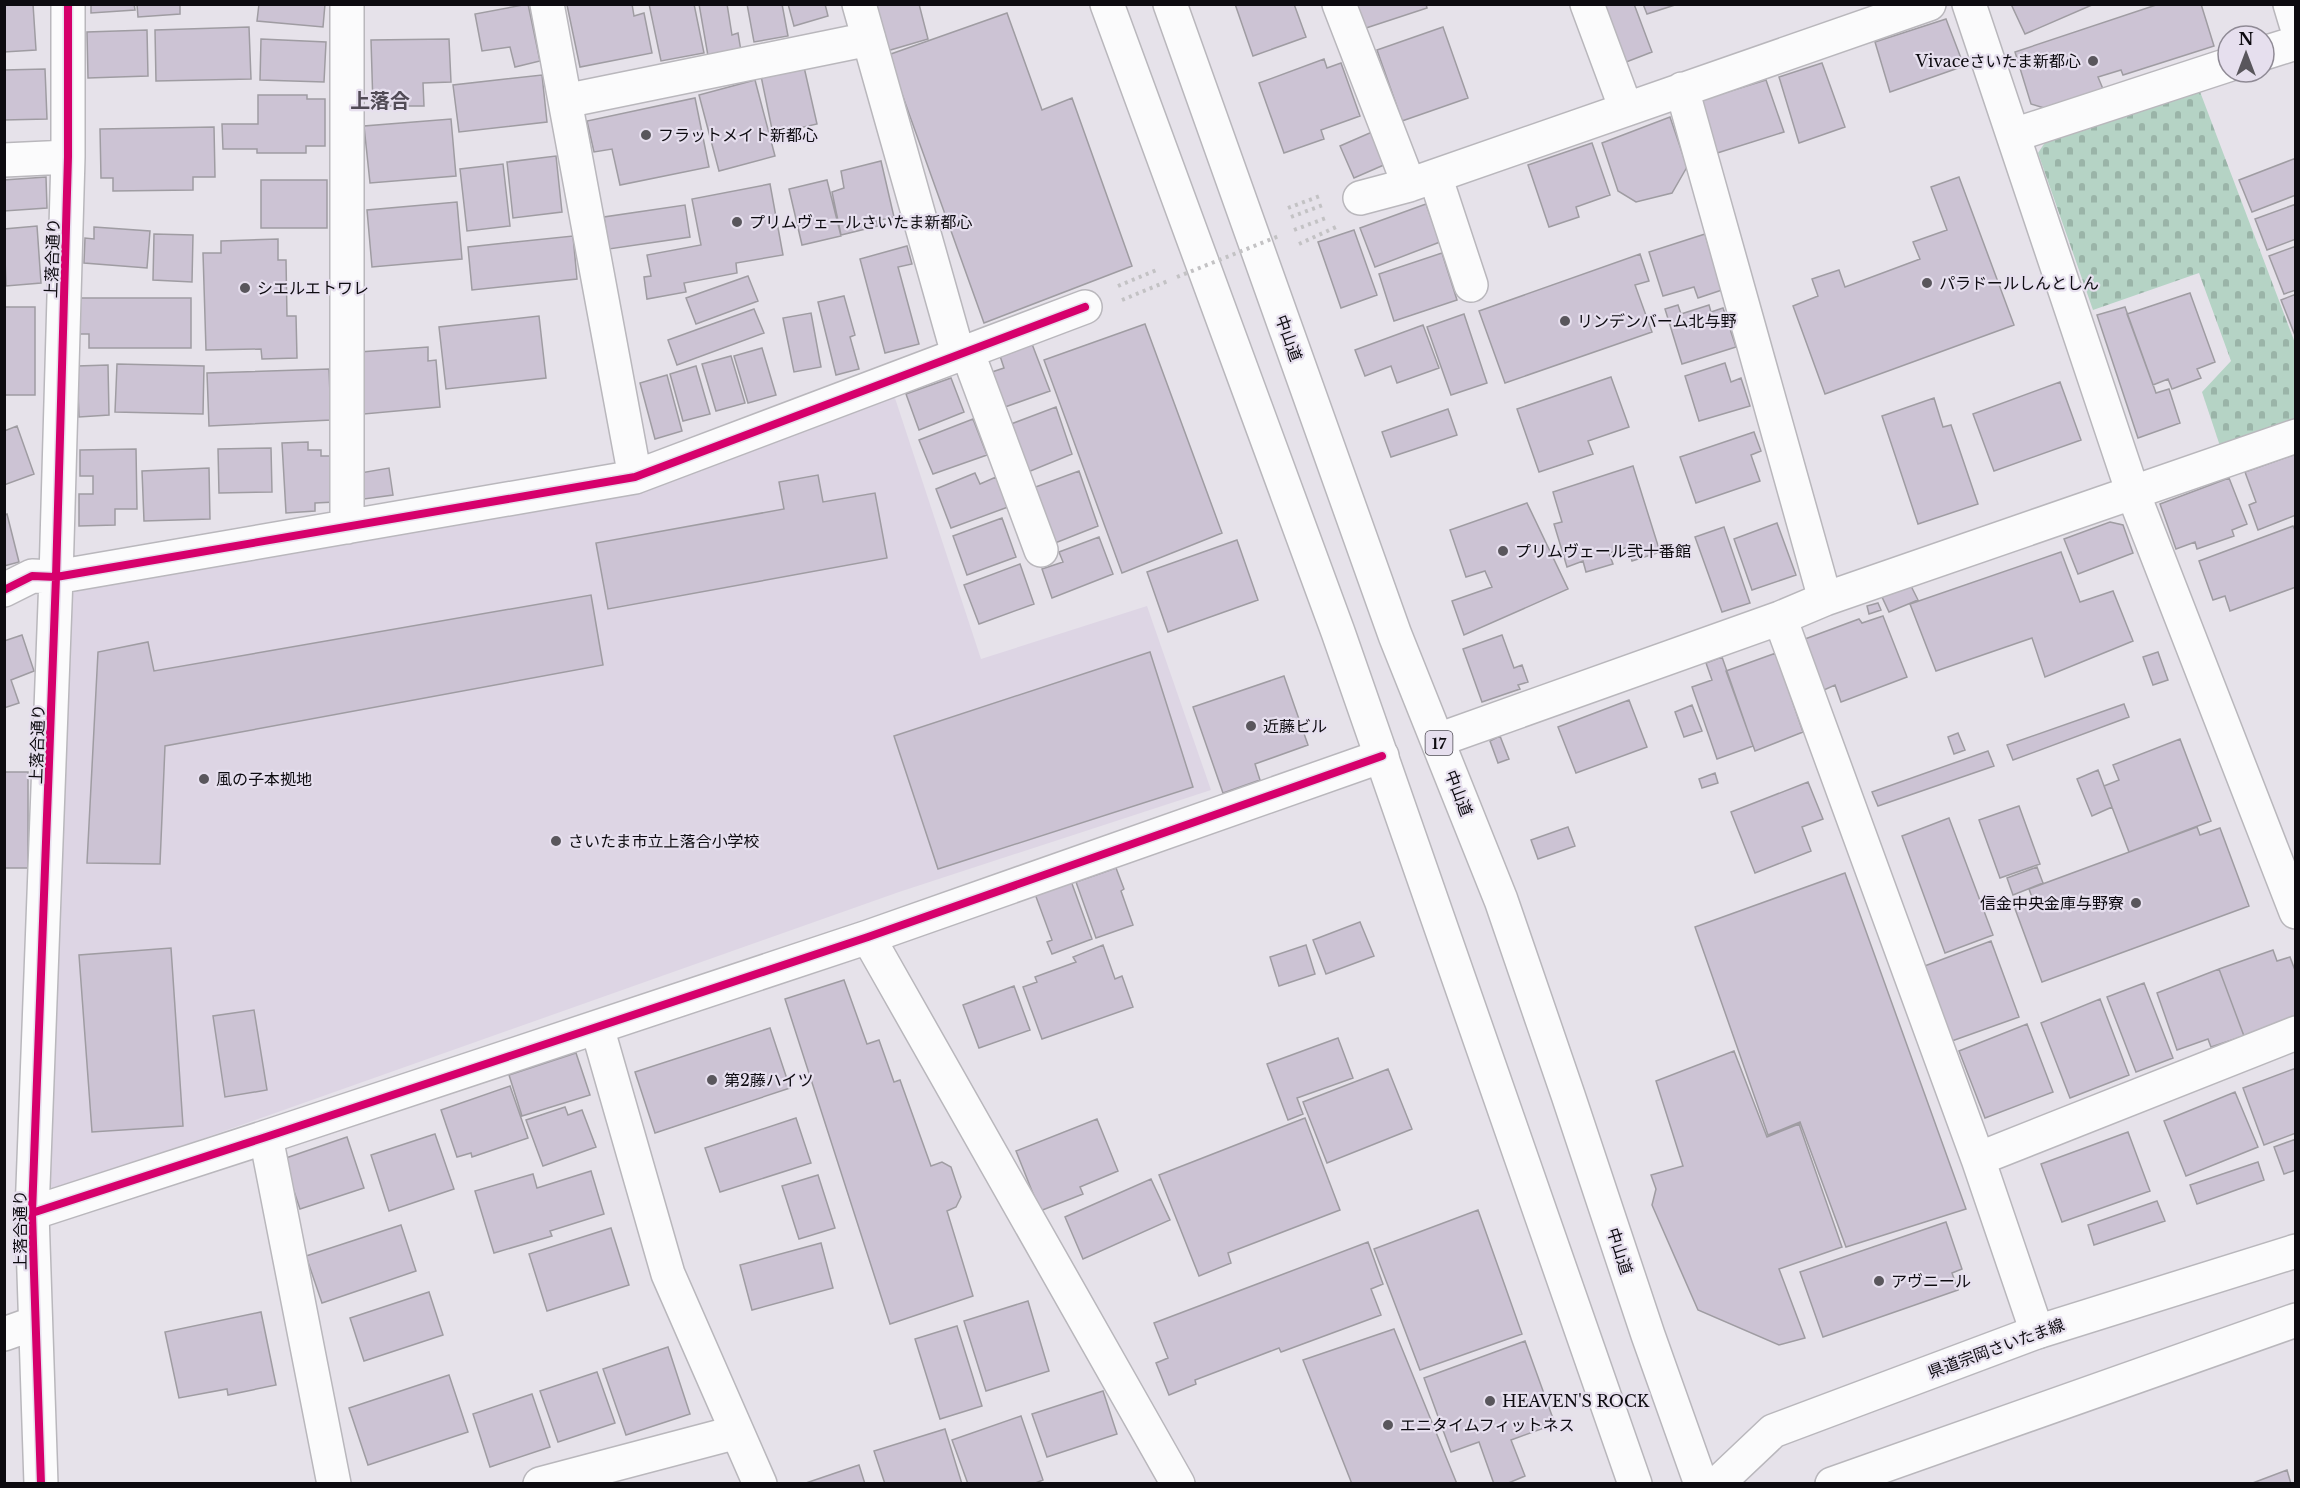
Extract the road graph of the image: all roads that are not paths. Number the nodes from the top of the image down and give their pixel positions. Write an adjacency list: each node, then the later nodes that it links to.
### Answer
1 (68, 4): 21 (main road, 上落合通り)
2 (347, 4): 31 (main road)
3 (547, 4): 18 (main road)
4 (859, 4): 13 (main road)
5 (1107, 4): 38 (main road)
6 (1170, 4): 37 (main road, 中山道 / 17)
7 (1339, 4): 23 (main road)
8 (1587, 4): 19 (main road)
9 (1929, 4): 17 (main road)
10 (1969, 4): 20 (main road)
11 (2290, 4): 12 (main road)
12 (2295, 24)
13 (869, 39): 18 (main road); 27 (main road)
14 (2295, 43): 15 (main road)
15 (2276, 49)
16 (2216, 69): 20 (main road)
17 (1682, 90): 19 (main road); 35 (main road)
18 (565, 100): 29 (main road)
19 (1626, 110): 23 (main road)
20 (2014, 135): 30 (main road)
21 (69, 157): 22 (main road); 33 (main road, 上落合通り)
22 (4, 160)
23 (1422, 181): 24 (main road); 25 (main road)
24 (1360, 198)
25 (1471, 285)
26 (1098, 305): 27 (main road)
27 (963, 352): 29 (main road); 32 (main road)
28 (2295, 436): 30 (main road)
29 (635, 477): 31 (main road)
30 (2133, 494): 35 (main road); 39 (main road)
31 (347, 527): 33 (main road)
32 (1041, 550)
33 (57, 577): 34 (main road); 45 (main road, 上落合通り)
34 (4, 590)
35 (1825, 599): 36 (main road)
36 (1780, 618): 37 (main road); 44 (main road)
37 (1438, 740): 58 (main road, 中山道 / 17)
38 (1382, 756): 40 (main road); 57 (main road)
39 (2295, 912)
40 (868, 937): 41 (main road); 56 (main road)
41 (597, 1027): 43 (main road); 51 (main road)
42 (2295, 1033): 44 (main road)
43 (266, 1137): 45 (main road); 53 (main road)
44 (1978, 1159): 49 (main road)
45 (32, 1213): 48 (main road, 上落合通り)
46 (2295, 1251): 49 (main road, 県道宗岡さいたま線)
47 (2295, 1320): 60 (main road)
48 (35, 1323): 50 (main road); 52 (main road, 上落合通り)
49 (2037, 1332): 59 (main road, 県道宗岡さいたま線)
50 (4, 1334)
51 (737, 1432): 54 (main road); 55 (main road)
52 (41, 1484)
53 (334, 1484)
54 (540, 1484)
55 (760, 1484)
56 (1178, 1484)
57 (1635, 1484)
58 (1701, 1484)
59 (1717, 1484)
60 (1832, 1484)

